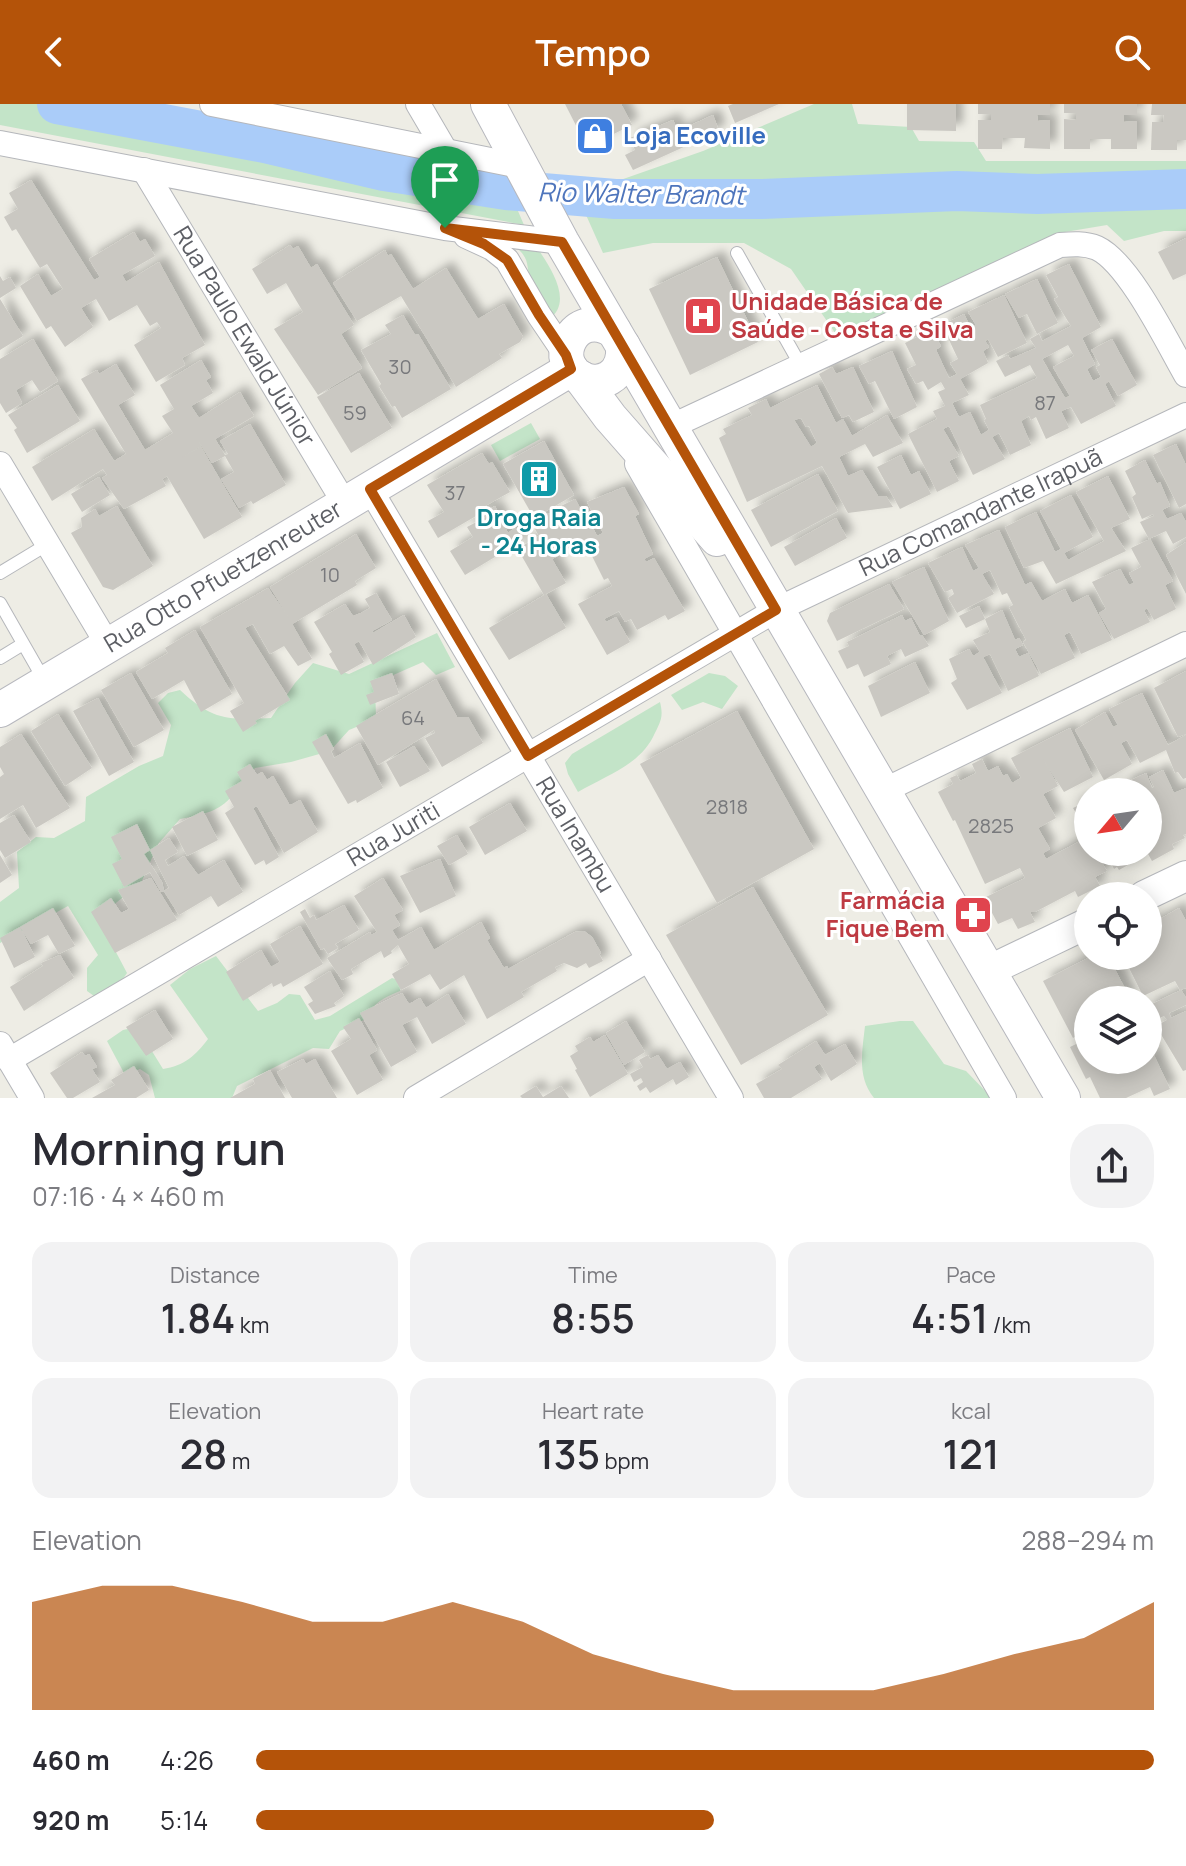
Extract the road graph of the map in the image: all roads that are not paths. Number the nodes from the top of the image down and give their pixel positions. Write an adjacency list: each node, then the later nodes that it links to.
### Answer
1 (212, 104): 5 (street)
2 (418, 104): 5 (street)
3 (488, 104): 7 (main road)
4 (0, 143): 6 (street)
5 (445, 150): 7 (street)
6 (144, 170): 8 (street); 19 (street, Rua Paulo Ewald Júnior)
7 (529, 183): 9 (main road)
8 (445, 228): 9 (street); 12 (street)
9 (562, 242): 11 (main road); 12 (main road)
10 (737, 253): 13 (lane)
11 (618, 339): 12 (main road); 12 (main road); 17 (main road)
12 (572, 361): 16 (main road); 19 (main road, Rua Otto Pfuetzenreuter)
13 (801, 366): 14 (street); 17 (street)
14 (1186, 375)
15 (1186, 415): 23 (street, Rua Comandante Irapuã)
16 (610, 417): 23 (main road); 24 (street)
17 (670, 427): 23 (main road)
18 (0, 464): 20 (street)
19 (357, 496): 27 (main road, Rua Otto Pfuetzenreuter); 31 (street, Rua Inambu)
20 (48, 544): 21 (lane); 27 (street)
21 (0, 573)
22 (0, 603): 25 (lane)
23 (776, 610): 24 (street, Rua Juriti); 32 (main road)
24 (736, 634): 31 (street, Rua Juriti); 42 (street)
25 (23, 644): 28 (lane); 29 (lane)
26 (1186, 644): 32 (street)
27 (108, 645): 29 (main road, Rua Otto Pfuetzenreuter)
28 (0, 658)
29 (45, 683): 30 (main road, Rua Otto Pfuetzenreuter)
30 (0, 710)
31 (528, 756): 36 (street, Rua Inambu); 38 (street, Rua Juriti)
32 (883, 791): 37 (main road)
33 (1186, 876): 34 (street)
34 (1162, 887)
35 (1074, 930): 37 (street)
36 (649, 959): 40 (street); 41 (street, Rua Inambu)
37 (988, 971): 43 (main road)
38 (5, 1052): 39 (street)
39 (32, 1098)
40 (416, 1098)
41 (731, 1098)
42 (1004, 1098)
43 (1063, 1098)

